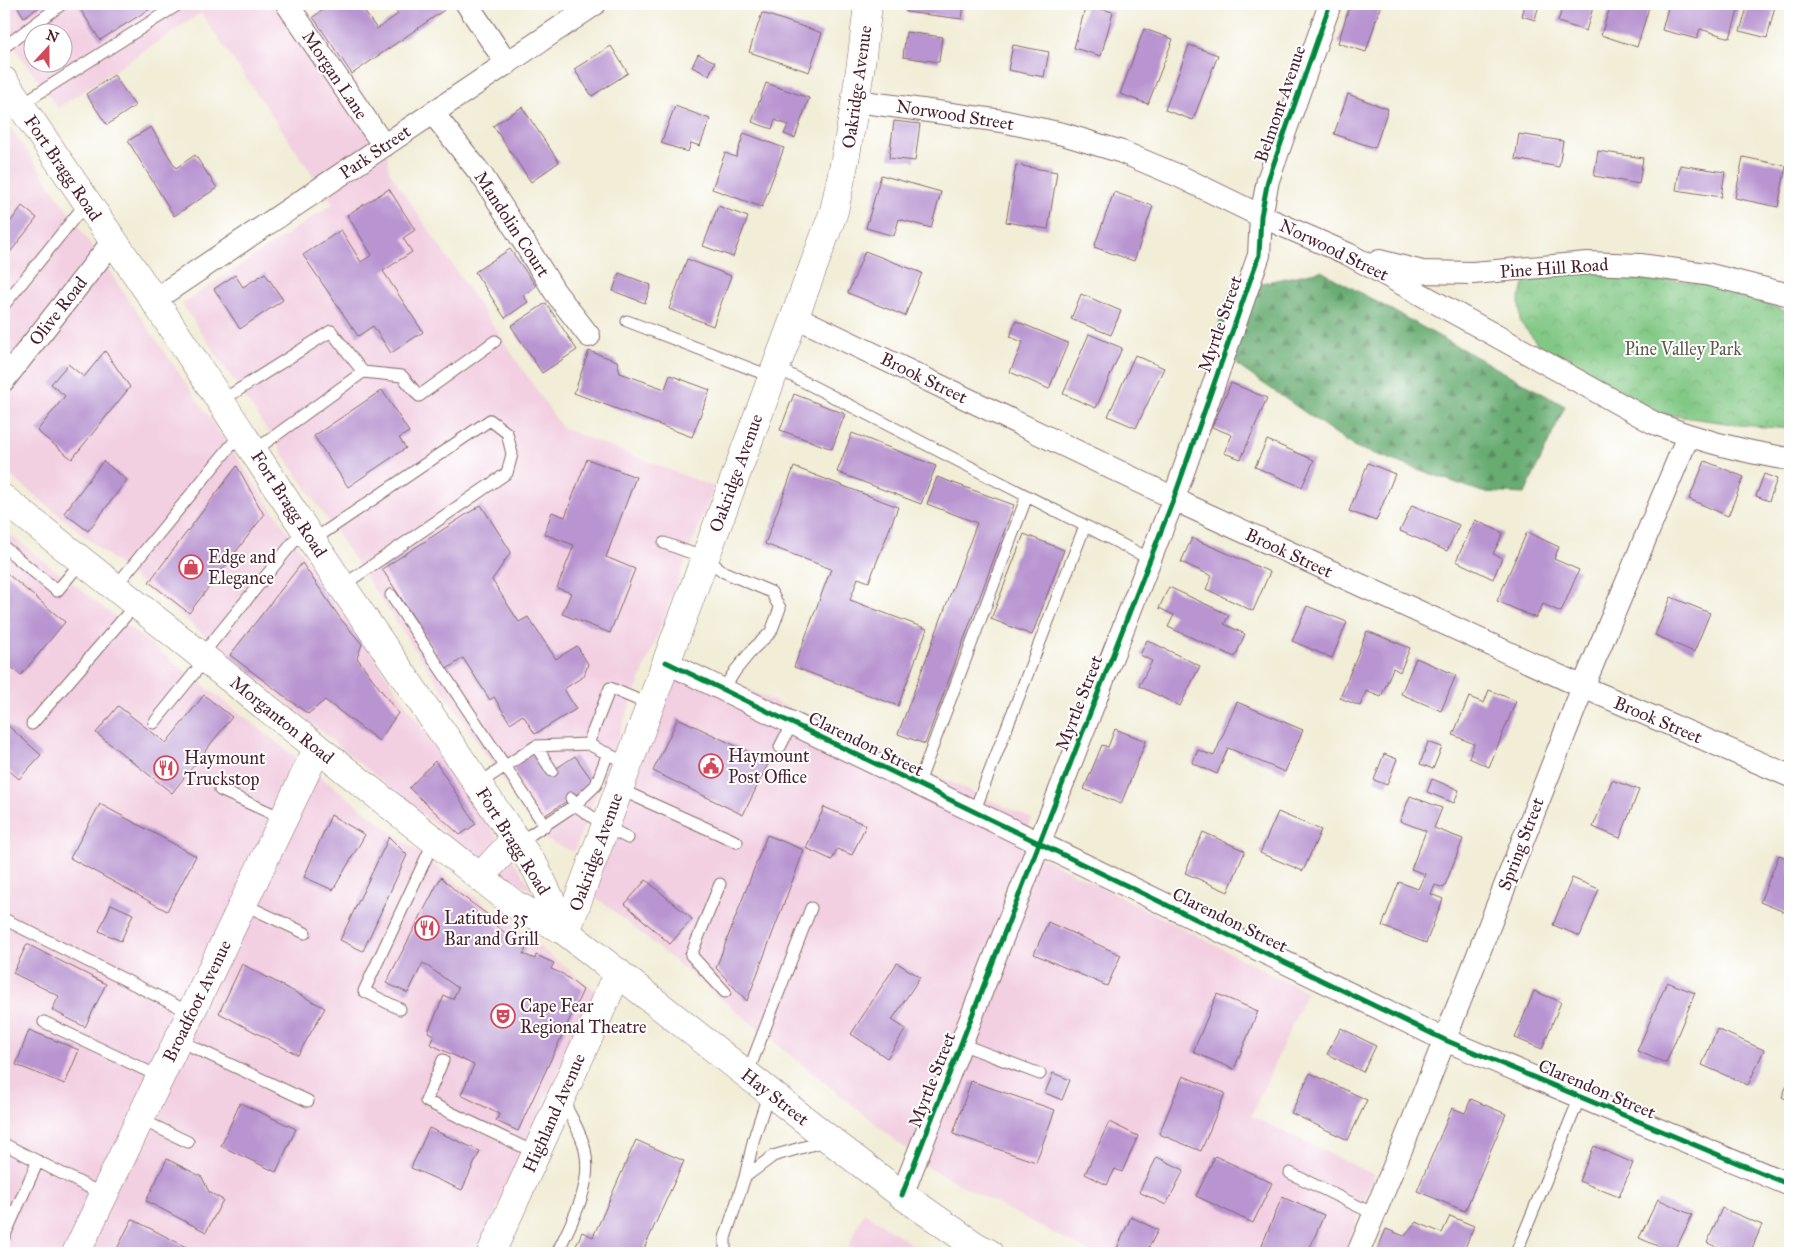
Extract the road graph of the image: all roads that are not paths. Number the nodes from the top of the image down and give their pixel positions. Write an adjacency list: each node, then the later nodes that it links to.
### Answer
1 (62, 4): 8 (lane)
2 (179, 4): 12 (lane)
3 (287, 4): 14 (street, Morgan Lane)
4 (467, 4): 9 (street)
5 (596, 4): 9 (street, Park Street)
6 (868, 4): 11 (main road, Oakridge Avenue)
7 (1330, 4): 16 (street, Belmont Avenue)
8 (4, 47)
9 (507, 64): 13 (street, Park Street)
10 (4, 81): 12 (main road, Fort Bragg Road)
11 (856, 101): 16 (street, Norwood Street); 22 (main road, Oakridge Avenue)
12 (20, 105): 15 (main road, Fort Bragg Road)
13 (433, 113): 14 (street, Park Street); 24 (street, Mandolin Court)
14 (384, 146): 20 (street, Park Street)
15 (87, 202): 17 (main road, Fort Bragg Road); 21 (lane)
16 (1261, 216): 18 (street, Norwood Street); 34 (street, Myrtle Street)
17 (113, 241): 20 (main road, Fort Bragg Road); 28 (street, Olive Road)
18 (1348, 254): 19 (street, Pine Hill Road); 30 (street, Norwood Street)
19 (1790, 295)
20 (154, 300): 29 (main road, Fort Bragg Road)
21 (4, 305)
22 (794, 316): 27 (main road, Oakridge Avenue); 34 (street, Brook Street)
23 (626, 321): 27 (lane)
24 (589, 336)
25 (496, 341): 26 (lane)
26 (363, 372): 29 (lane); 31 (lane)
27 (774, 372): 33 (lane); 40 (main road, Oakridge Avenue)
28 (4, 380)
29 (220, 401): 31 (main road, Fort Bragg Road)
30 (1688, 436): 32 (street, Norwood Street); 49 (street, Spring Street)
31 (248, 442): 37 (main road, Fort Bragg Road); 44 (lane)
32 (1790, 459)
33 (1027, 496): 36 (lane); 64 (lane)
34 (1174, 498): 41 (street, Myrtle Street); 49 (street, Brook Street)
35 (4, 499): 42 (main road, Morganton Road)
36 (1085, 526): 41 (lane); 68 (lane)
37 (309, 534): 43 (main road, Fort Bragg Road); 43 (lane); 47 (lane)
38 (664, 543): 40 (lane)
39 (4, 547): 42 (lane)
40 (705, 558): 48 (main road, Oakridge Avenue); 50 (lane)
41 (1150, 559): 75 (street, Myrtle Street)
42 (82, 561): 44 (main road, Morganton Road)
43 (342, 586): 63 (main road, Fort Bragg Road)
44 (115, 587): 46 (main road, Morganton Road)
45 (391, 595): 60 (lane)
46 (136, 604): 47 (main road, Morganton Road); 54 (lane)
47 (203, 658): 52 (lane); 58 (main road, Morganton Road)
48 (666, 662): 50 (street, Clarendon Street); 51 (main road, Oakridge Avenue)
49 (1582, 687): 62 (street, Brook Street); 89 (street, Spring Street)
50 (723, 690): 53 (street, Clarendon Street)
51 (650, 706): 55 (lane); 59 (main road, Oakridge Avenue)
52 (154, 723)
53 (792, 723): 57 (lane); 64 (street, Clarendon Street)
54 (32, 724)
55 (588, 744): 56 (lane); 59 (lane)
56 (536, 746): 60 (lane); 61 (lane)
57 (780, 747)
58 (317, 749): 69 (main road, Broadfoot Avenue); 72 (main road, Morganton Road)
59 (618, 758): 65 (main road, Oakridge Avenue); 67 (lane)
60 (504, 766): 63 (lane); 70 (lane)
61 (552, 771)
62 (1790, 776)
63 (478, 784): 73 (main road, Fort Bragg Road)
64 (918, 785): 68 (street, Clarendon Street)
65 (619, 789): 71 (main road, Oakridge Avenue); 74 (lane)
66 (220, 790): 69 (lane)
67 (573, 801): 70 (lane); 71 (lane)
68 (974, 812): 75 (street, Clarendon Street)
69 (284, 819): 78 (main road, Broadfoot Avenue)
70 (545, 826): 73 (lane)
71 (617, 832): 81 (main road, Oakridge Avenue)
72 (434, 841): 76 (main road, Morganton Road); 85 (lane)
73 (517, 841): 76 (main road); 81 (main road, Fort Bragg Road)
74 (738, 842)
75 (1040, 843): 89 (street, Clarendon Street); 90 (street, Myrtle Street)
76 (480, 877): 81 (main road, Morganton Road)
77 (720, 884): 84 (lane)
78 (243, 904): 82 (lane); 86 (main road, Broadfoot Avenue)
79 (811, 908): 92 (lane)
80 (4, 919): 86 (lane)
81 (566, 932): 83 (main road, Hay Street)
82 (305, 933)
83 (618, 972): 92 (main road, Hay Street); 96 (main road, Highland Avenue)
84 (725, 992)
85 (400, 1009)
86 (191, 1013): 88 (main road, Broadfoot Avenue)
87 (44, 1022): 94 (lane)
88 (178, 1040): 94 (main road, Broadfoot Avenue); 98 (lane)
89 (1445, 1040): 97 (street, Clarendon Street); 110 (street, Spring Street)
90 (961, 1044): 93 (lane); 109 (street, Myrtle Street)
91 (443, 1060): 103 (lane)
92 (747, 1074): 95 (main road, Hay Street)
93 (1040, 1074)
94 (160, 1077): 99 (main road, Broadfoot Avenue)
95 (769, 1092): 100 (main road, Hay Street); 106 (lane)
96 (561, 1096): 103 (main road, Highland Avenue); 114 (lane)
97 (1580, 1097): 107 (street, Clarendon Street); 118 (lane)
98 (308, 1101)
99 (140, 1119): 101 (lane); 108 (main road, Broadfoot Avenue)
100 (829, 1139): 106 (lane); 109 (main road, Hay Street)
101 (188, 1142)
102 (4, 1144): 104 (lane)
103 (536, 1153): 113 (main road, Highland Avenue)
104 (38, 1161): 108 (lane); 111 (lane)
105 (1290, 1173): 110 (lane)
106 (745, 1177): 115 (lane)
107 (1790, 1185)
108 (104, 1195): 112 (main road, Broadfoot Avenue)
109 (902, 1195): 116 (main road, Hay Street)
110 (1374, 1214): 117 (street, Spring Street)
111 (4, 1237)
112 (76, 1253)
113 (492, 1253)
114 (557, 1253)
115 (725, 1253)
116 (989, 1253)
117 (1358, 1253)
118 (1516, 1253)

